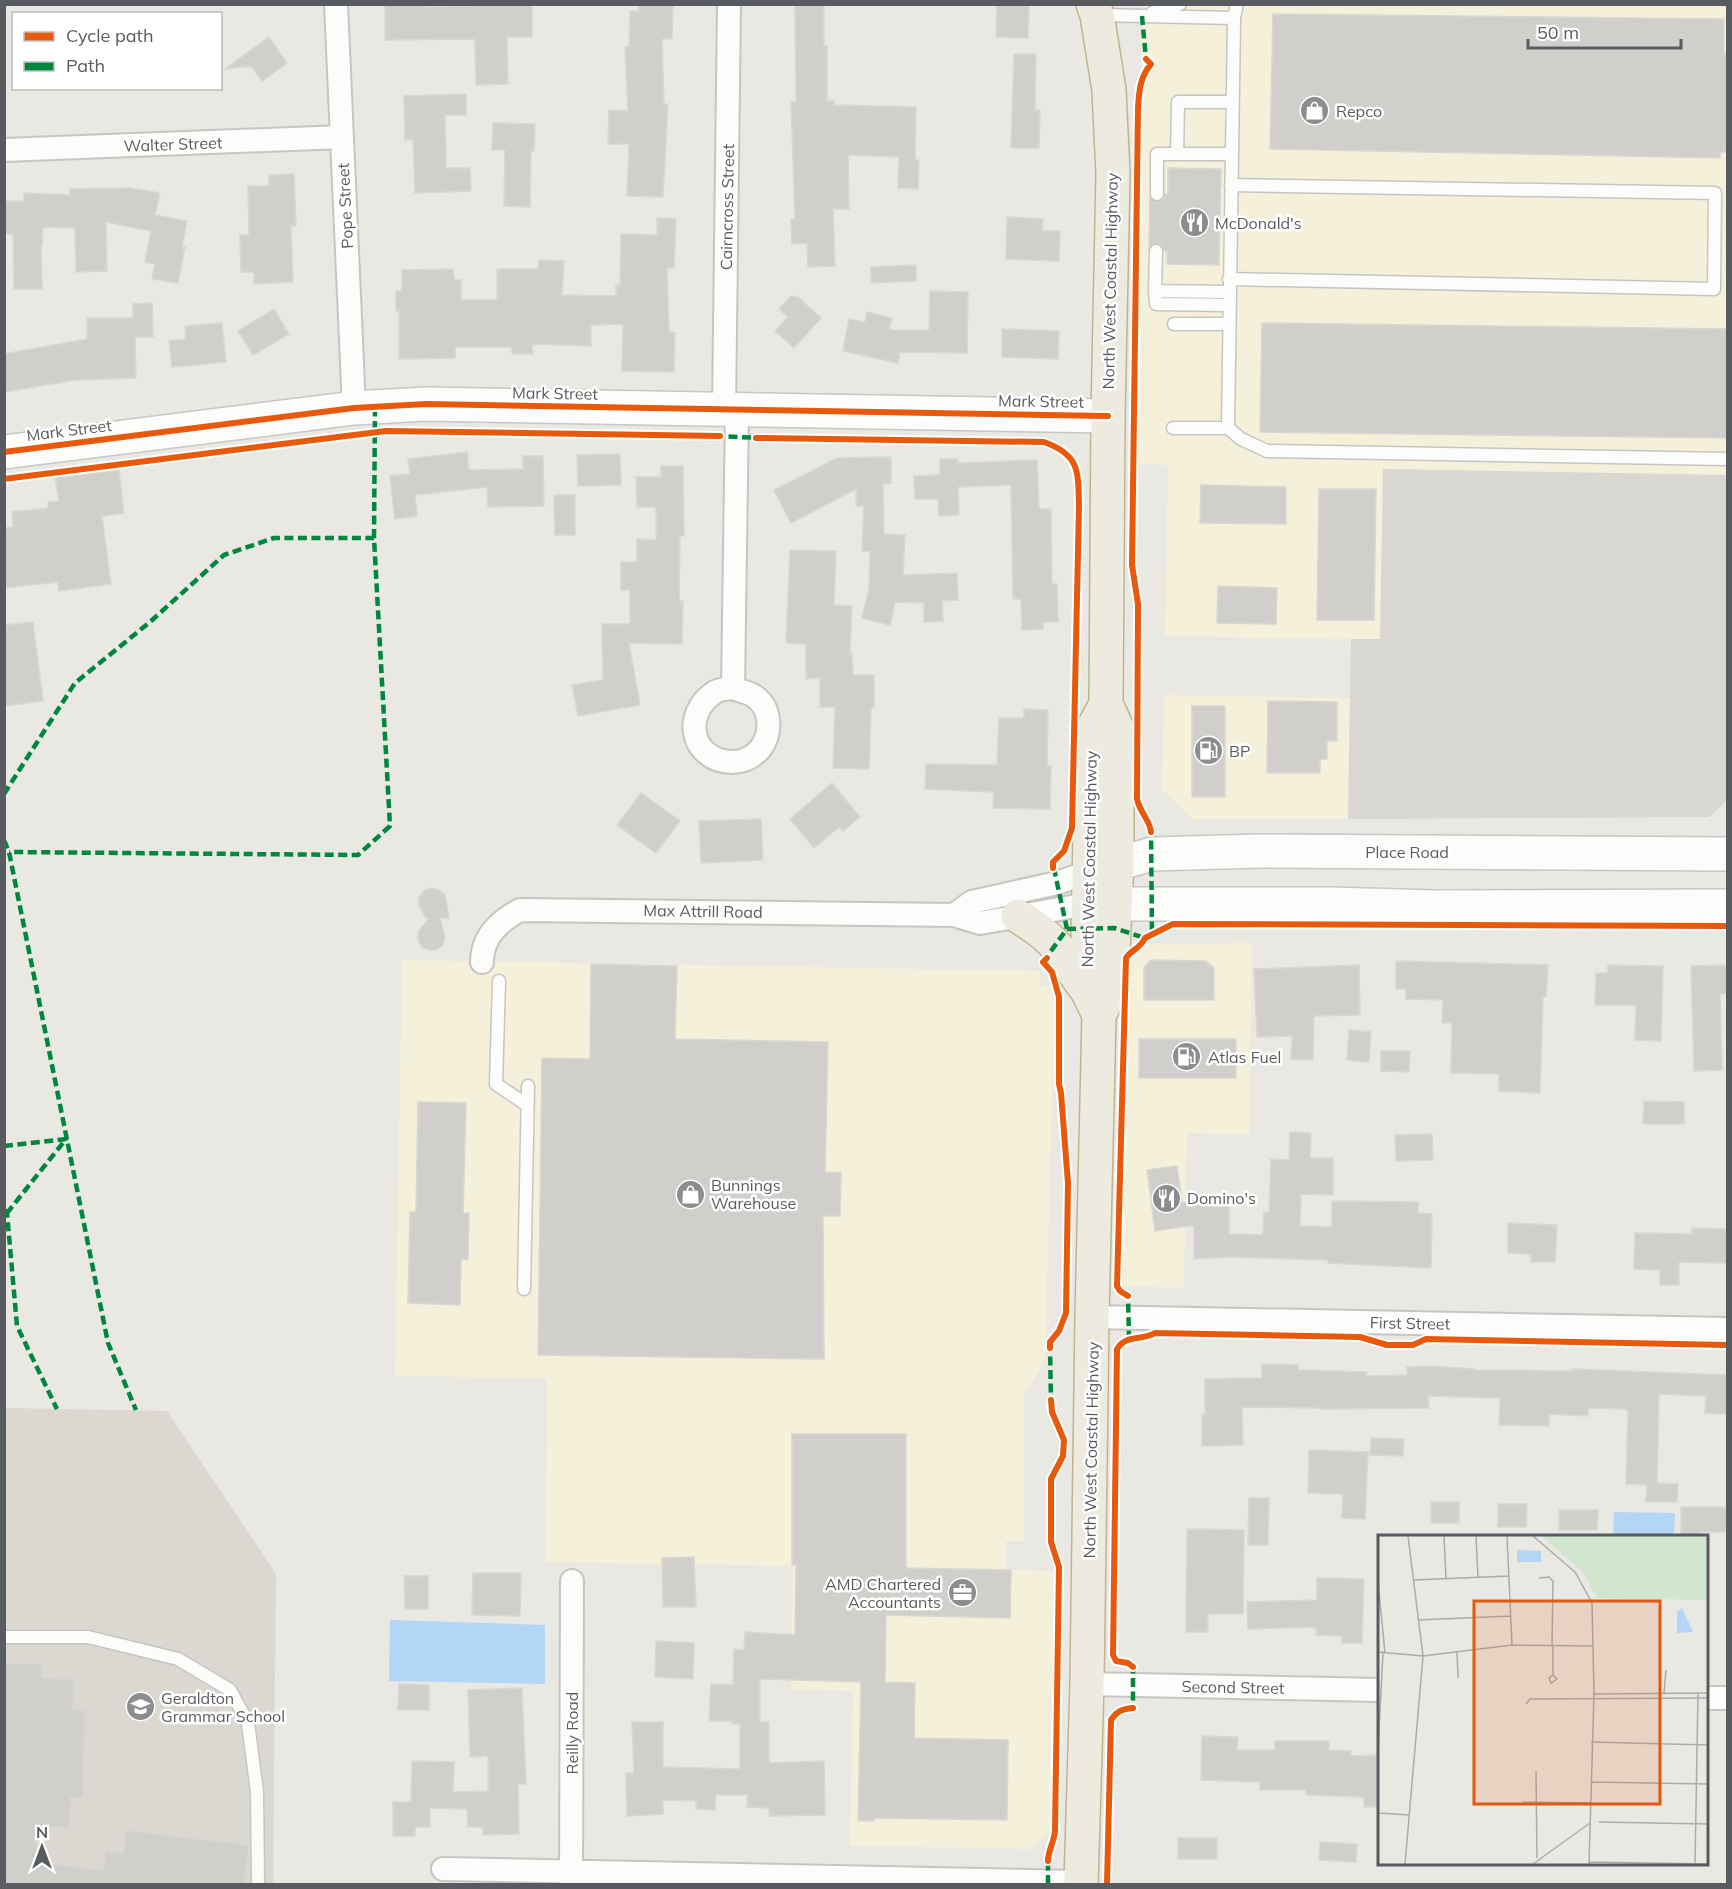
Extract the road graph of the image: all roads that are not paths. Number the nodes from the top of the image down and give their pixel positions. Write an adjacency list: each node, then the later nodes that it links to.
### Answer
1 (336, 4): 9 (street, Pope Street)
2 (729, 4): 20 (street, Cairncross Street)
3 (1180, 4): 6 (lane)
4 (1237, 4): 7 (lane)
5 (1095, 10): 6 (lane); 21 (highway, North West Coastal Highway)
6 (1142, 16): 7 (lane)
7 (1234, 18): 8 (lane)
8 (1232, 102): 11 (lane); 12 (lane)
9 (342, 137): 10 (street, Walter Street); 19 (street, Pope Street)
10 (4, 150)
11 (1177, 154): 12 (lane); 14 (lane)
12 (1231, 154): 13 (lane)
13 (1231, 185): 16 (lane); 16 (lane)
14 (1157, 194)
15 (1156, 251): 16 (lane)
16 (1229, 292): 18 (lane)
17 (1174, 324): 18 (lane)
18 (1229, 324): 23 (lane)
19 (354, 408): 20 (street, Mark Street); 24 (street, Mark Street)
20 (730, 410): 21 (street, Mark Street); 26 (street, Cairncross Street)
21 (1108, 416): 28 (highway, North West Coastal Highway)
22 (1173, 428): 23 (lane)
23 (1228, 428): 25 (lane)
24 (4, 452)
25 (1728, 459)
26 (732, 688)
27 (1728, 854): 28 (street, Place Road)
28 (1103, 868): 29 (highway, North West Coastal Highway); 31 (street)
29 (1102, 905): 30 (street); 32 (street, Max Attrill Road); 35 (highway, North West Coastal Highway)
30 (1728, 906)
31 (954, 915): 32 (street, Max Attrill Road); 33 (street, Max Attrill Road)
32 (1018, 916): 35 (highway)
33 (482, 964)
34 (499, 981): 37 (lane)
35 (1093, 1002): 39 (highway, North West Coastal Highway)
36 (528, 1086): 37 (lane)
37 (527, 1105): 38 (lane)
38 (524, 1289)
39 (1092, 1317): 40 (street, First Street); 43 (highway, North West Coastal Highway)
40 (1728, 1329)
41 (572, 1581): 48 (street, Reilly Road)
42 (4, 1637): 50 (lane)
43 (1087, 1684): 44 (street, Second Street); 49 (highway, North West Coastal Highway)
44 (1378, 1690)
45 (1708, 1698): 46 (street)
46 (1728, 1698)
47 (443, 1869): 48 (street)
48 (571, 1878): 49 (street)
49 (1081, 1883)
50 (258, 1884)

